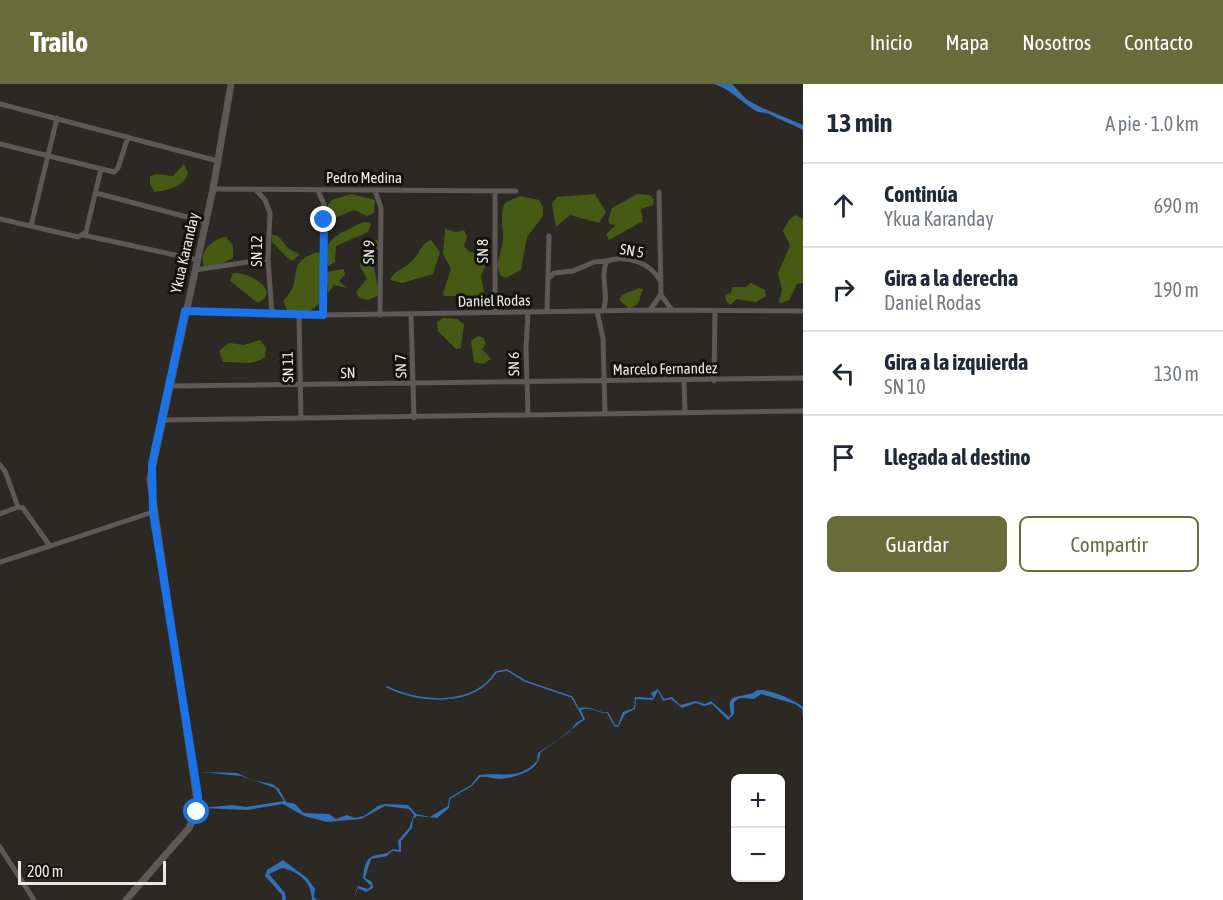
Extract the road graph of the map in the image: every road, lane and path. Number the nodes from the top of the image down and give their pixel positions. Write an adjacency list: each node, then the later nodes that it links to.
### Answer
1 (231, 84): 8 (street, Ykua Karanday)
2 (0, 104): 3 (street)
3 (57, 118): 4 (street); 6 (street)
4 (128, 137): 8 (street); 10 (street)
5 (0, 144): 6 (street)
6 (46, 155): 7 (street); 9 (street)
7 (55, 158): 9 (street); 10 (street)
8 (218, 161): 11 (street, Ykua Karanday)
9 (47, 167): 21 (street)
10 (101, 169): 18 (street)
11 (213, 189): 14 (street, Pedro Medina); 20 (street, Ykua Karanday)
12 (318, 190): 13 (street, Pedro Medina); 14 (street, Pedro Medina); 43 (street)
13 (375, 190): 15 (street, Pedro Medina); 44 (street, SN 9)
14 (257, 191): 24 (street, SN 12)
15 (495, 191): 16 (street, Pedro Medina); 37 (street, SN 8)
16 (516, 191)
17 (659, 192): 29 (street)
18 (96, 193): 20 (street); 22 (street)
19 (0, 219): 21 (street)
20 (206, 222): 25 (street, Ykua Karanday)
21 (31, 226): 22 (street)
22 (83, 235): 25 (street)
23 (549, 236): 28 (street)
24 (268, 259): 27 (street); 41 (street, SN 12)
25 (198, 260): 27 (street, Ykua Karanday)
26 (607, 261): 28 (street); 29 (street, SN 5); 34 (street, SN 5)
27 (195, 270): 33 (street, Ykua Karanday)
28 (548, 279): 39 (street)
29 (660, 281): 30 (street)
30 (661, 294): 31 (street); 32 (street)
31 (650, 310): 32 (street, Daniel Rodas); 34 (street, Daniel Rodas)
32 (672, 310): 35 (street, Daniel Rodas)
33 (185, 311): 41 (street, Daniel Rodas); 51 (street, Ykua Karanday)
34 (600, 311): 39 (street, Daniel Rodas); 46 (street, SN 5)
35 (715, 311): 36 (street, Daniel Rodas); 48 (street)
36 (803, 311)
37 (495, 312): 38 (street, Daniel Rodas); 40 (street, Daniel Rodas)
38 (528, 312): 39 (street, Daniel Rodas); 49 (street, SN 6)
39 (547, 312)
40 (411, 314): 44 (street, Daniel Rodas); 50 (street, SN 7)
41 (273, 315): 42 (street, Daniel Rodas)
42 (299, 315): 43 (street, Daniel Rodas); 52 (street, SN 11)
43 (323, 315): 44 (street, Daniel Rodas)
44 (380, 315)
45 (803, 378): 48 (street, Marcelo Fernandez)
46 (605, 381): 47 (street, Marcelo Fernandez); 49 (street, Marcelo Fernandez); 55 (street, SN 5)
47 (684, 381): 48 (street, Marcelo Fernandez); 54 (street)
48 (714, 381)
49 (527, 383): 50 (street, SN); 56 (street, SN 6)
50 (414, 384): 52 (street, SN); 58 (street, SN 7)
51 (170, 386): 52 (street, SN); 59 (street, Ykua Karanday)
52 (300, 386): 57 (street, SN 11)
53 (803, 411): 54 (street)
54 (685, 413): 55 (street)
55 (605, 414): 56 (street)
56 (528, 415): 58 (street)
57 (301, 418): 58 (street); 59 (street)
58 (414, 418)
59 (162, 420): 62 (street, Ykua Karanday)
60 (0, 465): 61 (street)
61 (18, 507): 63 (street); 64 (street)
62 (153, 512): 64 (street); 68 (street, Ykua Karanday)
63 (0, 514)
64 (50, 546): 65 (street)
65 (0, 562)
66 (0, 847): 67 (street)
67 (34, 900)
68 (126, 900)

